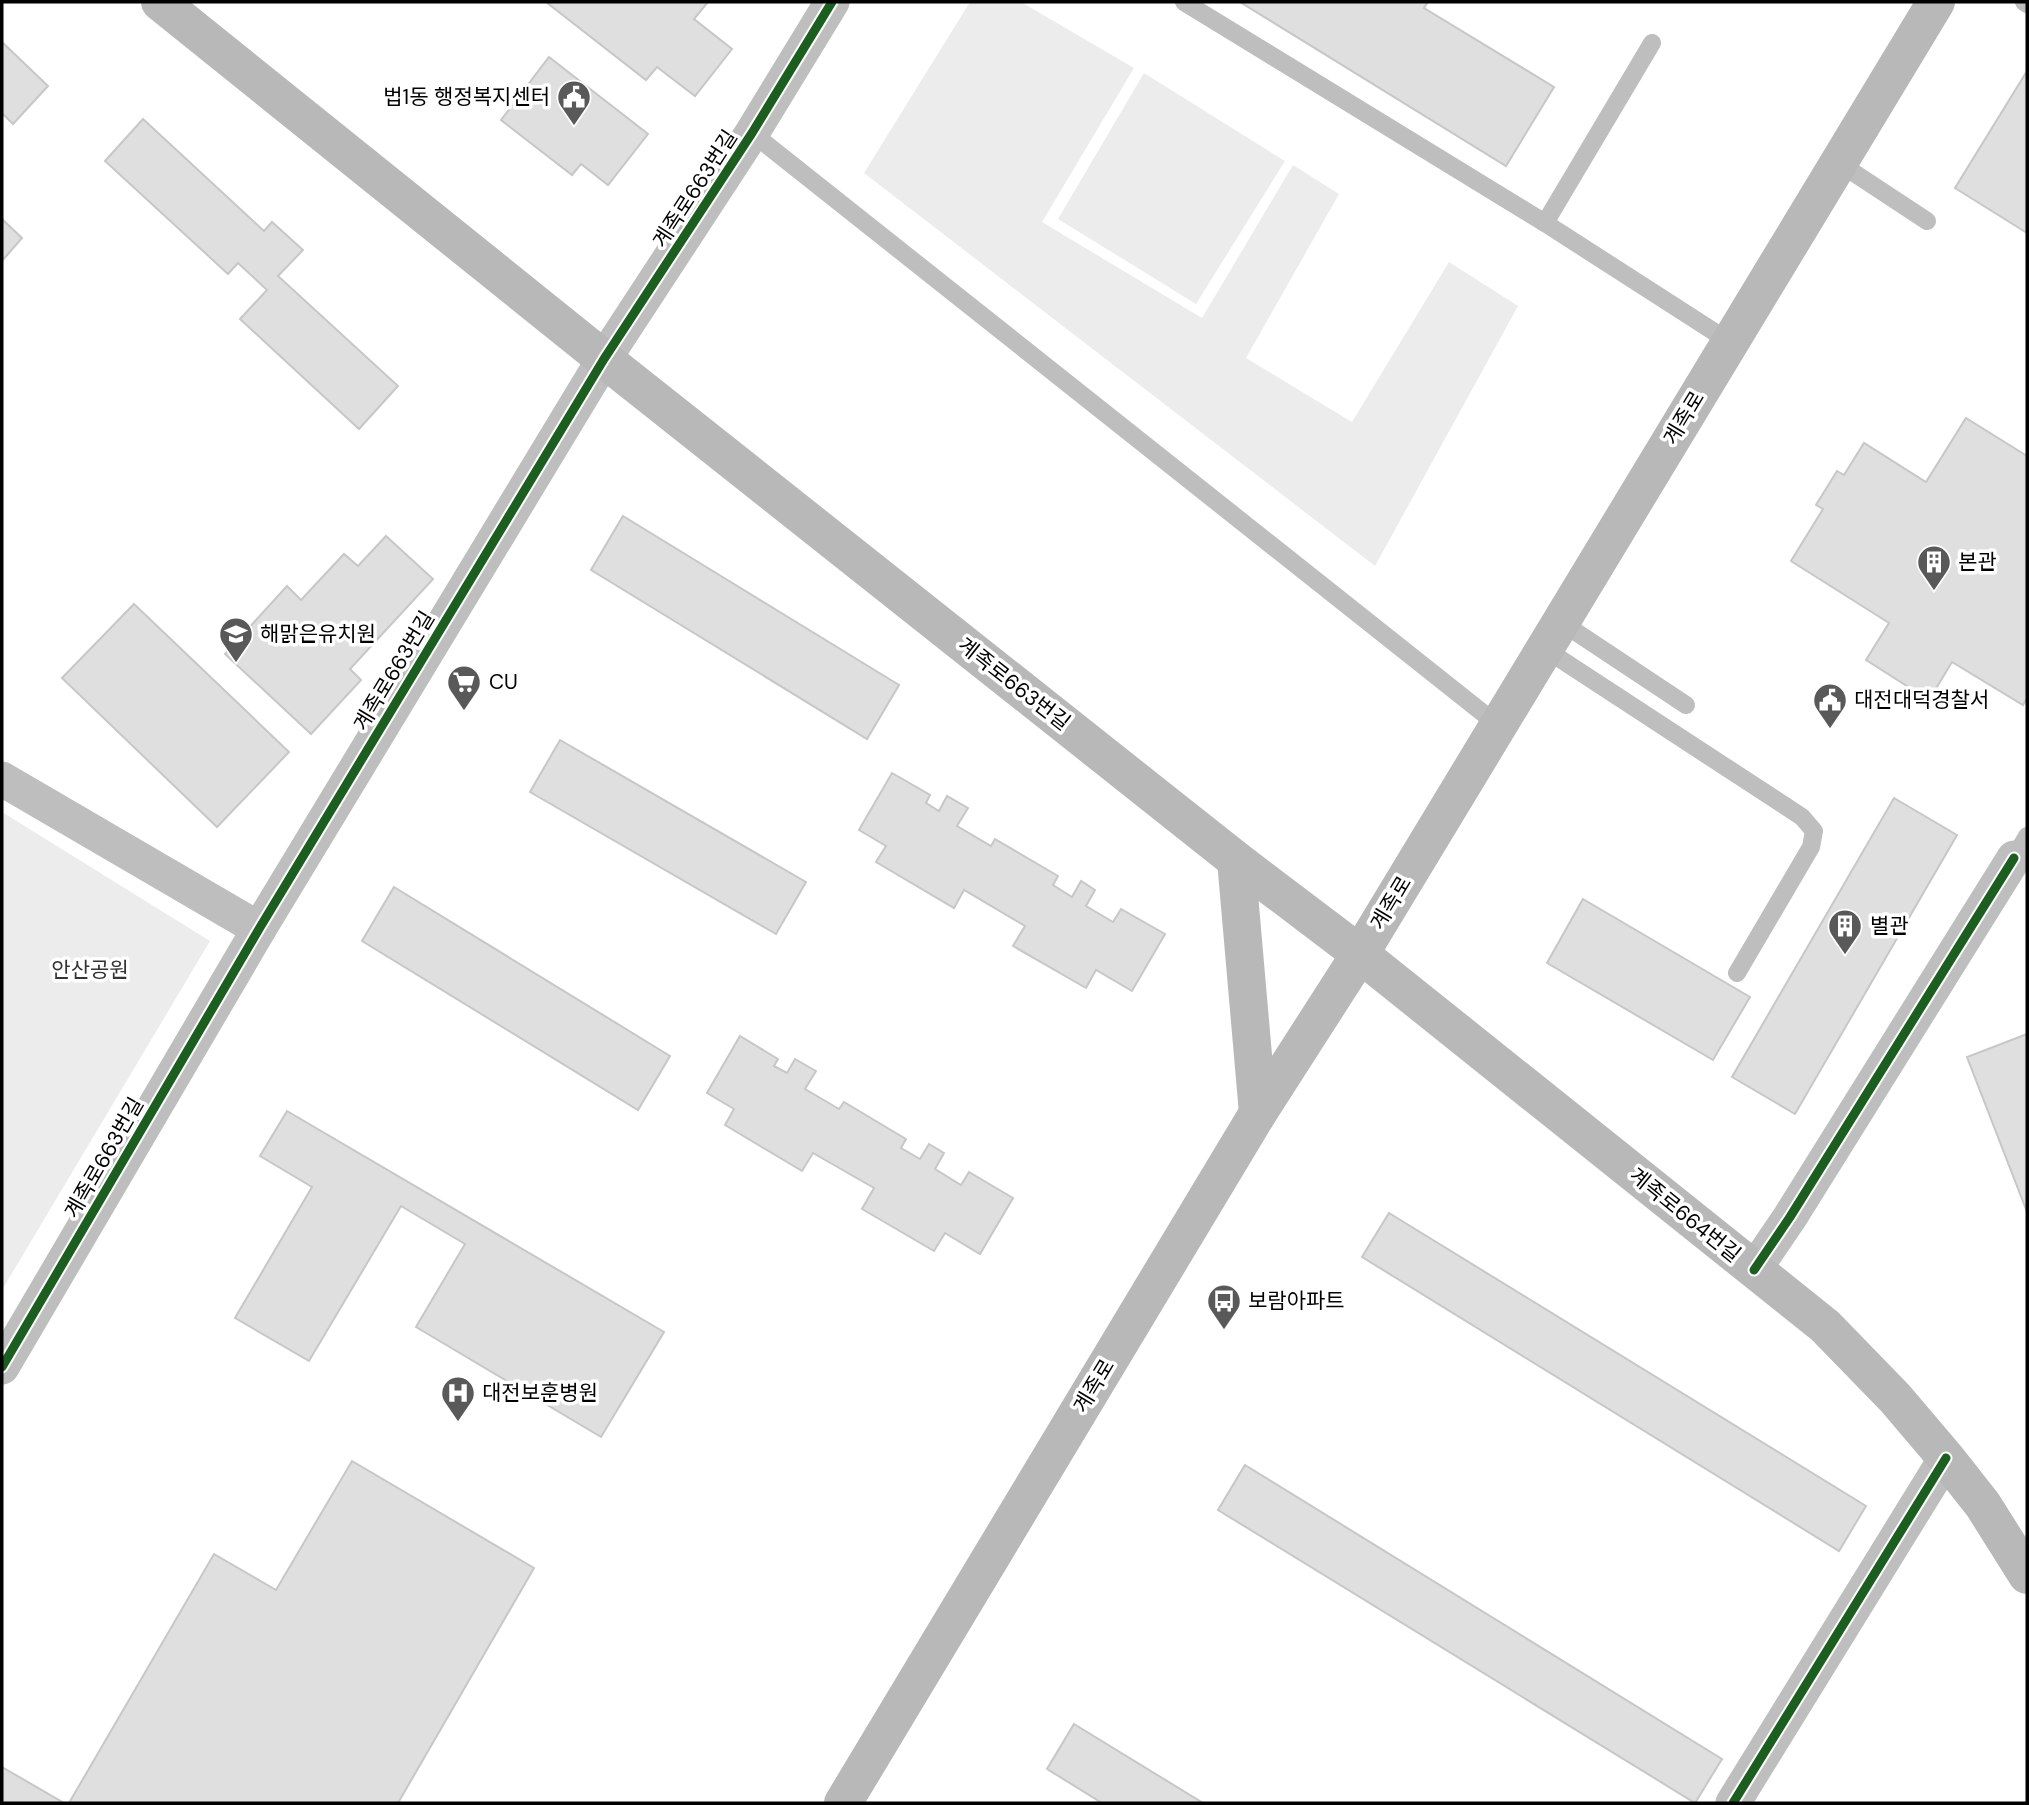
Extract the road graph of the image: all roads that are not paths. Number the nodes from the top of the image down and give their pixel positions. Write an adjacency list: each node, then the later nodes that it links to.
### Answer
1 (160, 2): 11 (main road, 계족로663번길)
2 (832, 2): 6 (street, 계족로663번길)
3 (1184, 2): 9 (lane)
4 (1936, 2): 7 (main road, 계족로)
5 (1652, 43): 9 (lane)
6 (752, 133): 11 (street, 계족로663번길); 14 (lane)
7 (1839, 163): 8 (lane); 10 (main road, 계족로)
8 (1927, 221)
9 (1545, 223): 10 (lane)
10 (1730, 342): 12 (main road, 계족로)
11 (604, 359): 17 (main road, 계족로663번길); 18 (street, 계족로663번길)
12 (1553, 635): 13 (lane); 14 (main road, 계족로); 20 (lane)
13 (1686, 705)
14 (1497, 725): 19 (main road, 계족로)
15 (2, 779): 18 (street)
16 (2021, 847): 22 (street)
17 (1236, 860): 19 (main road, 계족로663번길); 21 (main road)
18 (259, 929): 23 (street, 계족로663번길)
19 (1360, 954): 21 (main road, 계족로); 22 (main road, 계족로664번길)
20 (1737, 974)
21 (1258, 1113): 26 (main road, 계족로)
22 (1754, 1270): 24 (main road, 계족로664번길)
23 (2, 1367)
24 (1946, 1458): 25 (main road, 계족로664번길); 27 (street)
25 (2027, 1575)
26 (843, 1803)
27 (1733, 1803)

